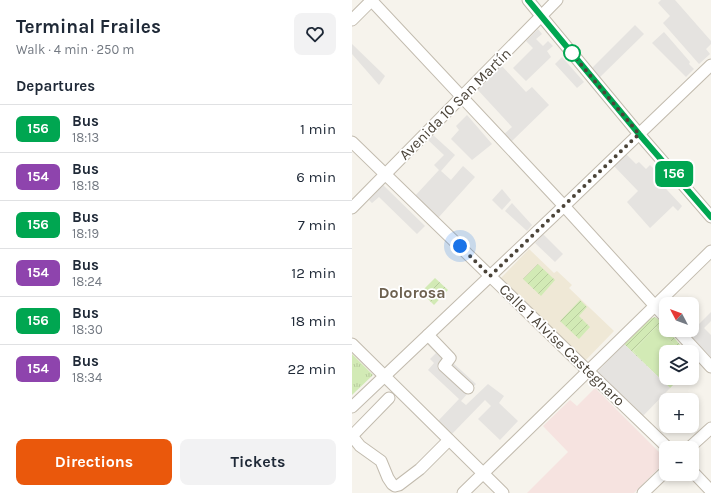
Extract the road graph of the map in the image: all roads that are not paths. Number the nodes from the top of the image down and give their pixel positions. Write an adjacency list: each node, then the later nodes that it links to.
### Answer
1 (372, 0): 5 (street); 7 (street)
2 (528, 0): 4 (street)
3 (557, 0): 4 (street, Avenida 10 San Martín)
4 (542, 16): 7 (street, Avenida 10 San Martín); 8 (street)
5 (352, 20)
6 (711, 65): 8 (street)
7 (462, 96): 10 (street, Avenida 10 San Martín); 11 (street)
8 (639, 134): 11 (street); 13 (street)
9 (352, 142): 10 (street, Calle 1 Alvise Castegnaro)
10 (385, 174): 12 (street, Avenida 10 San Martín); 15 (street, Calle 1 Alvise Castegnaro)
11 (564, 206): 15 (street); 16 (street)
12 (352, 208)
13 (711, 217)
14 (711, 250): 16 (street)
15 (490, 276): 18 (street); 22 (street, Calle 1 Alvise Castegnaro)
16 (655, 305): 17 (street); 22 (street)
17 (659, 310)
18 (428, 335): 23 (street); 24 (street)
19 (683, 337): 21 (street)
20 (352, 344): 23 (street)
21 (711, 367)
22 (588, 371): 30 (street, Calle 1 Alvise Castegnaro); 32 (street)
23 (384, 376): 26 (street); 29 (street)
24 (468, 388)
25 (389, 398): 28 (street)
26 (352, 407)
27 (711, 428): 31 (street)
28 (352, 436): 29 (street)
29 (449, 440): 32 (street)
30 (661, 441)
31 (697, 441)
32 (483, 474): 36 (street); 37 (street)
33 (659, 478): 38 (street)
34 (699, 478): 35 (street)
35 (711, 491)
36 (463, 493)
37 (503, 493)
38 (643, 493)

